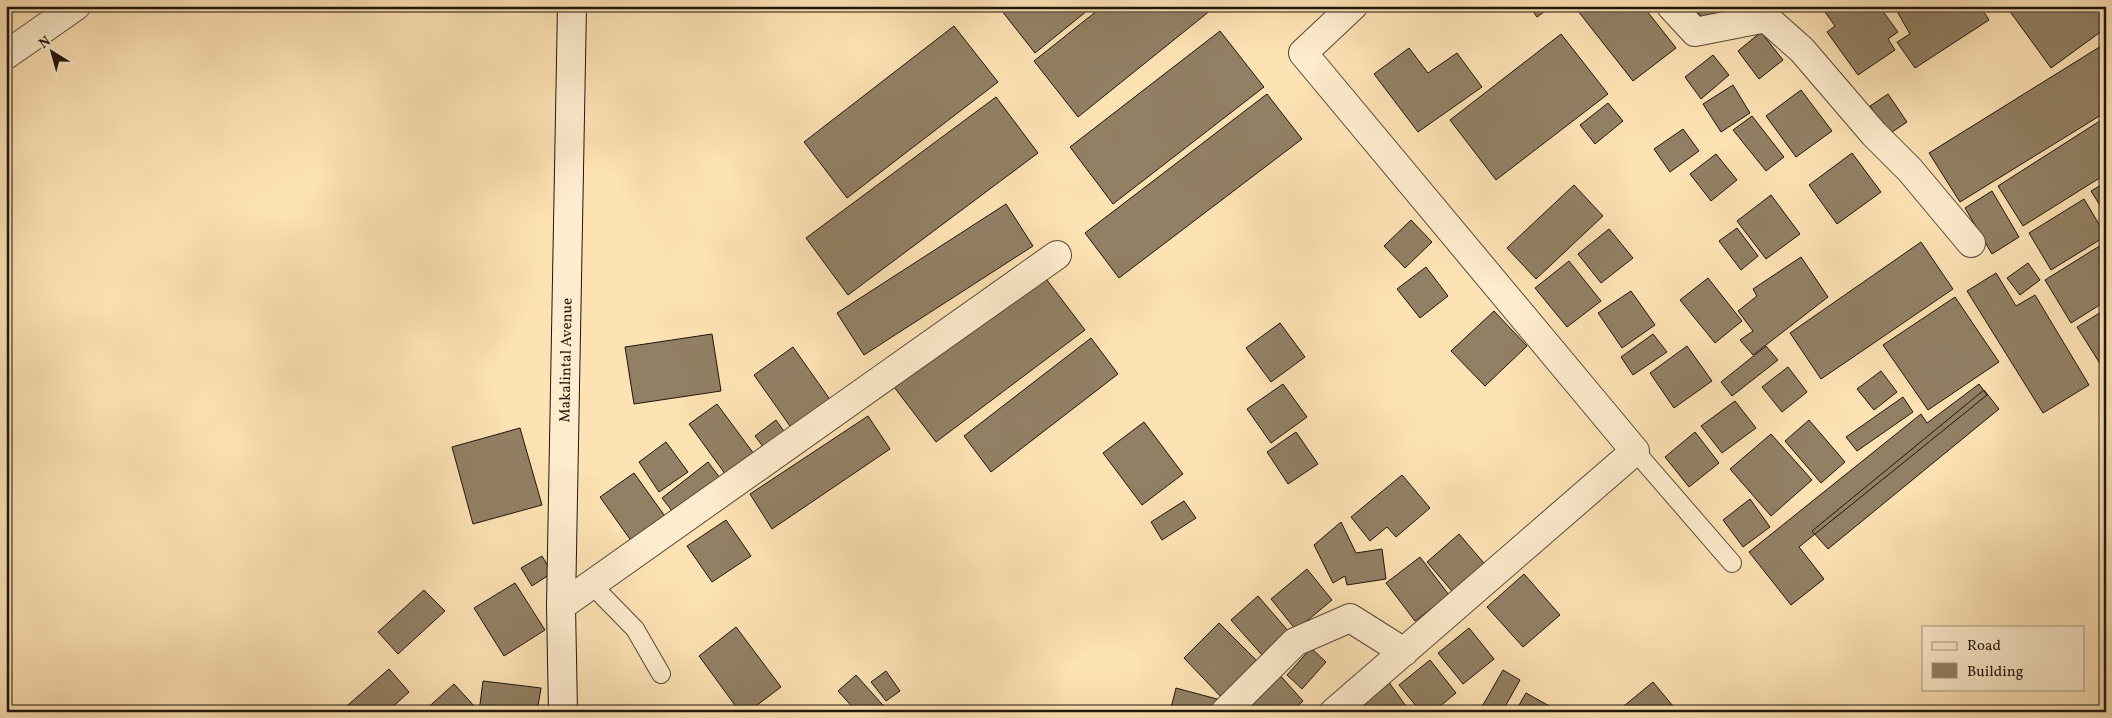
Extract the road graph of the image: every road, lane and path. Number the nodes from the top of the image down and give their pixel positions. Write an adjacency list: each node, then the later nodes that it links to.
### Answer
1 (76, 6): 5 (street)
2 (572, 6): 11 (street, Makalintal Avenue)
3 (1353, 6): 8 (street)
4 (1671, 6): 6 (street)
5 (6, 55)
6 (1971, 243)
7 (1057, 254): 10 (street)
8 (1635, 451): 9 (lane); 12 (street)
9 (1732, 562)
10 (591, 584): 11 (street); 13 (lane)
11 (561, 606): 14 (street, Makalintal Avenue)
12 (1404, 652): 15 (street); 16 (street)
13 (661, 674)
14 (563, 712)
15 (1224, 712)
16 (1334, 712)

